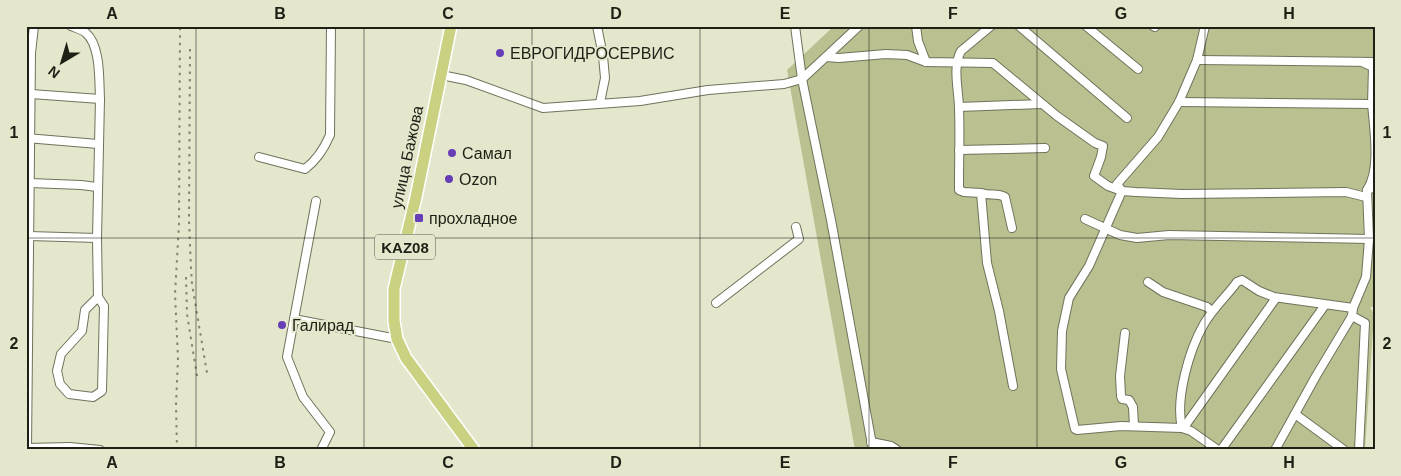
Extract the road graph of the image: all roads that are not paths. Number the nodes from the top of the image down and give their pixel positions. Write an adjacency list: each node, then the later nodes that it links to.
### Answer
1 (34, 26): 22 (street)
2 (71, 26): 23 (street)
3 (331, 26): 34 (street)
4 (451, 26): 20 (highway, улица Бажова)
5 (597, 26): 26 (street)
6 (795, 26): 21 (street)
7 (859, 26): 13 (street)
8 (916, 26): 15 (street)
9 (991, 26): 16 (street)
10 (1018, 26): 29 (street)
11 (1086, 26): 19 (street)
12 (1205, 26): 14 (street)
13 (826, 57): 15 (street); 21 (street)
14 (1197, 60): 17 (street); 25 (street)
15 (926, 62): 16 (street)
16 (957, 62): 27 (street); 28 (street)
17 (1362, 62): 18 (street); 24 (street)
18 (1375, 62)
19 (1138, 69)
20 (441, 75): 26 (street); 57 (highway, улица Бажова / KAZ08)
21 (802, 79): 26 (street); 62 (street)
22 (31, 94): 23 (street); 30 (street)
23 (100, 100): 31 (street)
24 (1374, 101): 25 (street); 38 (street)
25 (1179, 102): 37 (street)
26 (600, 103)
27 (1041, 104): 28 (street); 37 (street)
28 (959, 107): 33 (street)
29 (1127, 118)
30 (28, 138): 31 (street); 35 (street)
31 (98, 144): 36 (street)
32 (1045, 148): 33 (street)
33 (959, 150): 39 (street)
34 (259, 157)
35 (30, 184): 36 (street); 45 (street)
36 (97, 187): 46 (street)
37 (1122, 191): 38 (street); 44 (street)
38 (1370, 191): 47 (street)
39 (981, 193): 43 (street); 58 (street)
40 (316, 202): 55 (street)
41 (1085, 219): 44 (street)
42 (796, 227): 51 (street)
43 (1012, 228)
44 (1104, 229): 47 (street); 60 (street)
45 (29, 236): 46 (street); 63 (street)
46 (97, 238): 49 (street)
47 (1369, 239): 54 (street)
48 (1148, 282): 53 (street)
49 (98, 297): 49 (street)
50 (1276, 298): 52 (street); 53 (street); 61 (street)
51 (716, 303)
52 (1325, 305): 54 (street); 68 (street)
53 (1212, 311): 61 (street)
54 (1352, 312): 59 (street); 71 (street)
55 (294, 320): 57 (street); 65 (street)
56 (1125, 333): 60 (street)
57 (397, 339): 66 (highway, улица Бажова / KAZ08)
58 (1014, 386)
59 (1295, 414): 69 (street); 70 (street)
60 (1134, 426): 61 (street)
61 (1183, 428): 68 (street)
62 (872, 446): 67 (street)
63 (27, 448): 64 (street)
64 (100, 450)
65 (321, 450)
66 (474, 450)
67 (897, 450)
68 (1219, 450)
69 (1275, 450)
70 (1344, 450)
71 (1359, 450)

